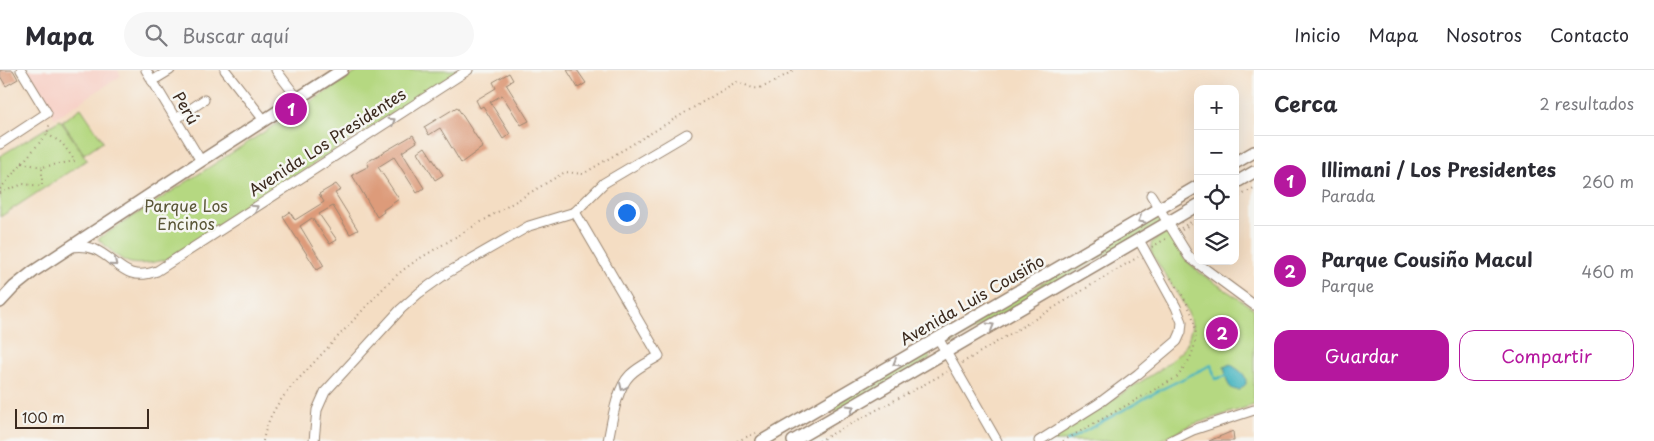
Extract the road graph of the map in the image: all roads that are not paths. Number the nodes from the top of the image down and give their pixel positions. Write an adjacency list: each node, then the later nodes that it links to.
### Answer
1 (21, 70): 14 (street)
2 (146, 70): 8 (street, Perú)
3 (170, 70): 8 (street)
4 (225, 70): 12 (street)
5 (276, 70): 9 (street)
6 (468, 70): 27 (street, Avenida Los Presidentes, one-way to 6)
7 (336, 72): 9 (street)
8 (152, 81): 11 (street, Perú)
9 (298, 99): 12 (street)
10 (204, 100): 11 (street)
11 (176, 119): 16 (street, Perú)
12 (264, 120): 16 (street)
13 (687, 134): 24 (street)
14 (0, 144)
15 (1254, 152): 17 (street)
16 (201, 161): 27 (street)
17 (1239, 161)
18 (1254, 172): 19 (street)
19 (1239, 181)
20 (1194, 188): 23 (street, Avenida Luis Cousiño)
21 (1151, 195): 23 (street)
22 (1194, 207): 25 (street, Avenida Luis Cousiño)
23 (1159, 209): 25 (street); 30 (street, Avenida Luis Cousiño, one-way to 30)
24 (575, 212): 35 (street); 36 (street, one-way to 36)
25 (1168, 223): 26 (street, Avenida Luis Cousiño); 29 (street)
26 (1139, 240): 31 (street, Avenida Luis Cousiño, one-way to 26); 40 (street)
27 (70, 247): 28 (street)
28 (0, 302)
29 (1254, 305)
30 (938, 338): 31 (street); 32 (street, Avenida Luis Cousiño, one-way to 32)
31 (947, 352): 34 (street, Avenida Luis Cousiño, one-way to 31); 39 (street)
32 (826, 404): 34 (street); 37 (street, Avenida Luis Cousiño)
33 (1254, 410): 41 (street)
34 (833, 418): 38 (street, Avenida Luis Cousiño)
35 (314, 441)
36 (608, 441)
37 (762, 441)
38 (794, 441)
39 (997, 441)
40 (1039, 441)
41 (1170, 441)

